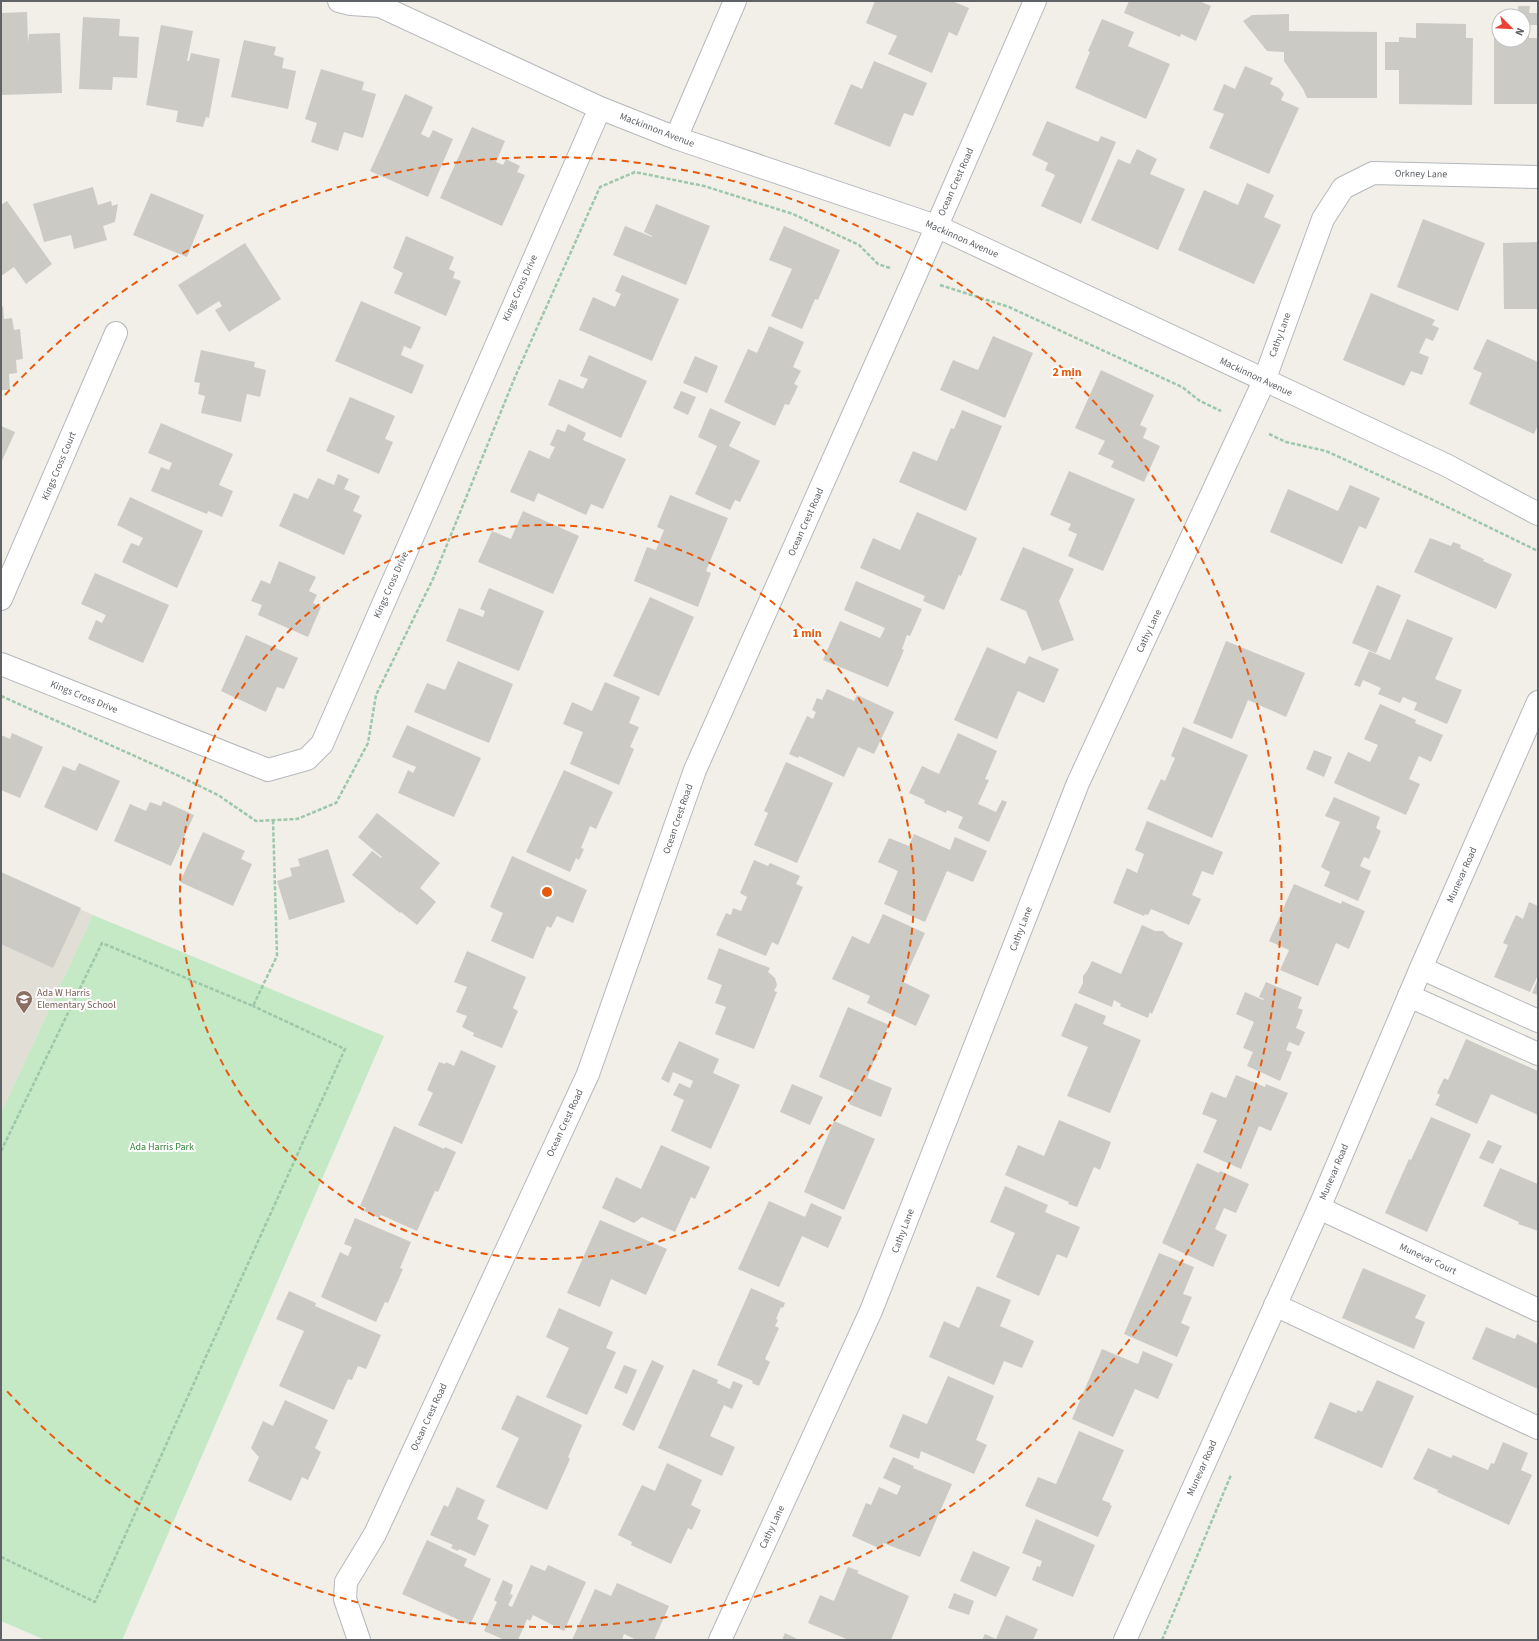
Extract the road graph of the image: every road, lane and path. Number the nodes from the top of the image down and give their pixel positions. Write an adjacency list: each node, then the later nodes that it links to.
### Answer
1 (339, 1): 4 (street)
2 (735, 1): 6 (street)
3 (1035, 1): 9 (street, Ocean Crest Road)
4 (376, 4): 5 (street, Mackinnon Avenue)
5 (600, 108): 6 (street, Mackinnon Avenue); 17 (street, Kings Cross Drive)
6 (676, 138): 9 (street, Mackinnon Avenue)
7 (1538, 177): 8 (street, Orkney Lane)
8 (1324, 219): 12 (street, Cathy Lane)
9 (936, 226): 10 (street, Ocean Crest Road); 12 (street, Mackinnon Avenue)
10 (915, 276): 13 (path); 20 (path); 32 (street, Ocean Crest Road)
11 (116, 333): 16 (street, Kings Cross Court)
12 (1264, 381): 13 (street, Cathy Lane); 14 (street, Mackinnon Avenue)
13 (1245, 422): 15 (path); 33 (street, Cathy Lane)
14 (1538, 514)
15 (1538, 551)
16 (1, 599)
17 (1, 664)
18 (1, 695): 20 (path)
19 (1538, 702): 21 (street, Munevar Road)
20 (274, 820): 23 (path)
21 (1421, 968): 22 (street, Munevar Road); 24 (street)
22 (1409, 996): 25 (street); 27 (street, Munevar Road)
23 (253, 1006): 26 (path); 31 (path)
24 (1538, 1021)
25 (1538, 1054)
26 (1, 1151)
27 (1318, 1208): 28 (street, Munevar Road); 29 (street, Munevar Court)
28 (1275, 1305): 30 (street); 34 (street, Munevar Road)
29 (1538, 1310)
30 (1538, 1428)
31 (1, 1557)
32 (359, 1640)
33 (720, 1640)
34 (1125, 1640)

